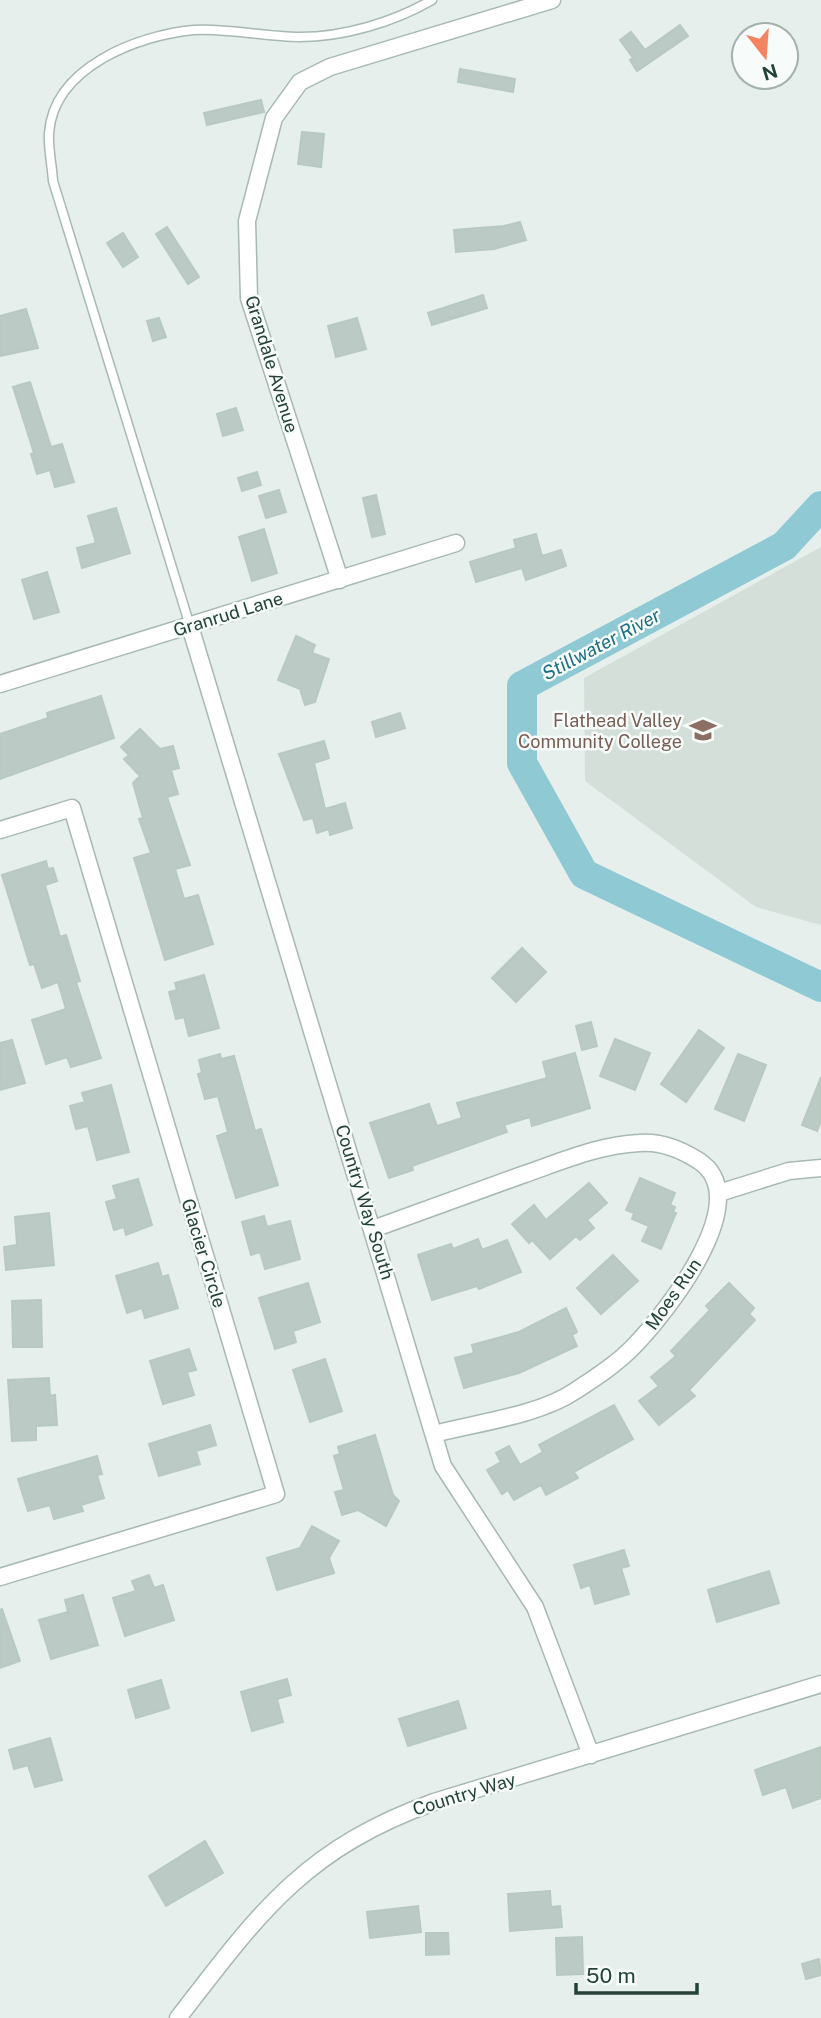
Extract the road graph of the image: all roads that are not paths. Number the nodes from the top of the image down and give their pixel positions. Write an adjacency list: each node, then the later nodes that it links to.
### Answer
1 (432, 0): 5 (lane)
2 (552, 0): 4 (street, Grandale Avenue)
3 (456, 543): 4 (street, Granrud Lane)
4 (340, 580): 5 (street, Granrud Lane)
5 (190, 626): 6 (street, Granrud Lane); 10 (street, Country Way South)
6 (0, 684)
7 (0, 830): 12 (street, Glacier Circle)
8 (821, 1168): 9 (street)
9 (719, 1193): 10 (street); 11 (street, Moes Run)
10 (373, 1229): 11 (street, Country Way South)
11 (434, 1434): 14 (street, Country Way South)
12 (0, 1577)
13 (821, 1684): 14 (street, Country Way)
14 (591, 1755): 15 (street, Country Way)
15 (178, 2018)

